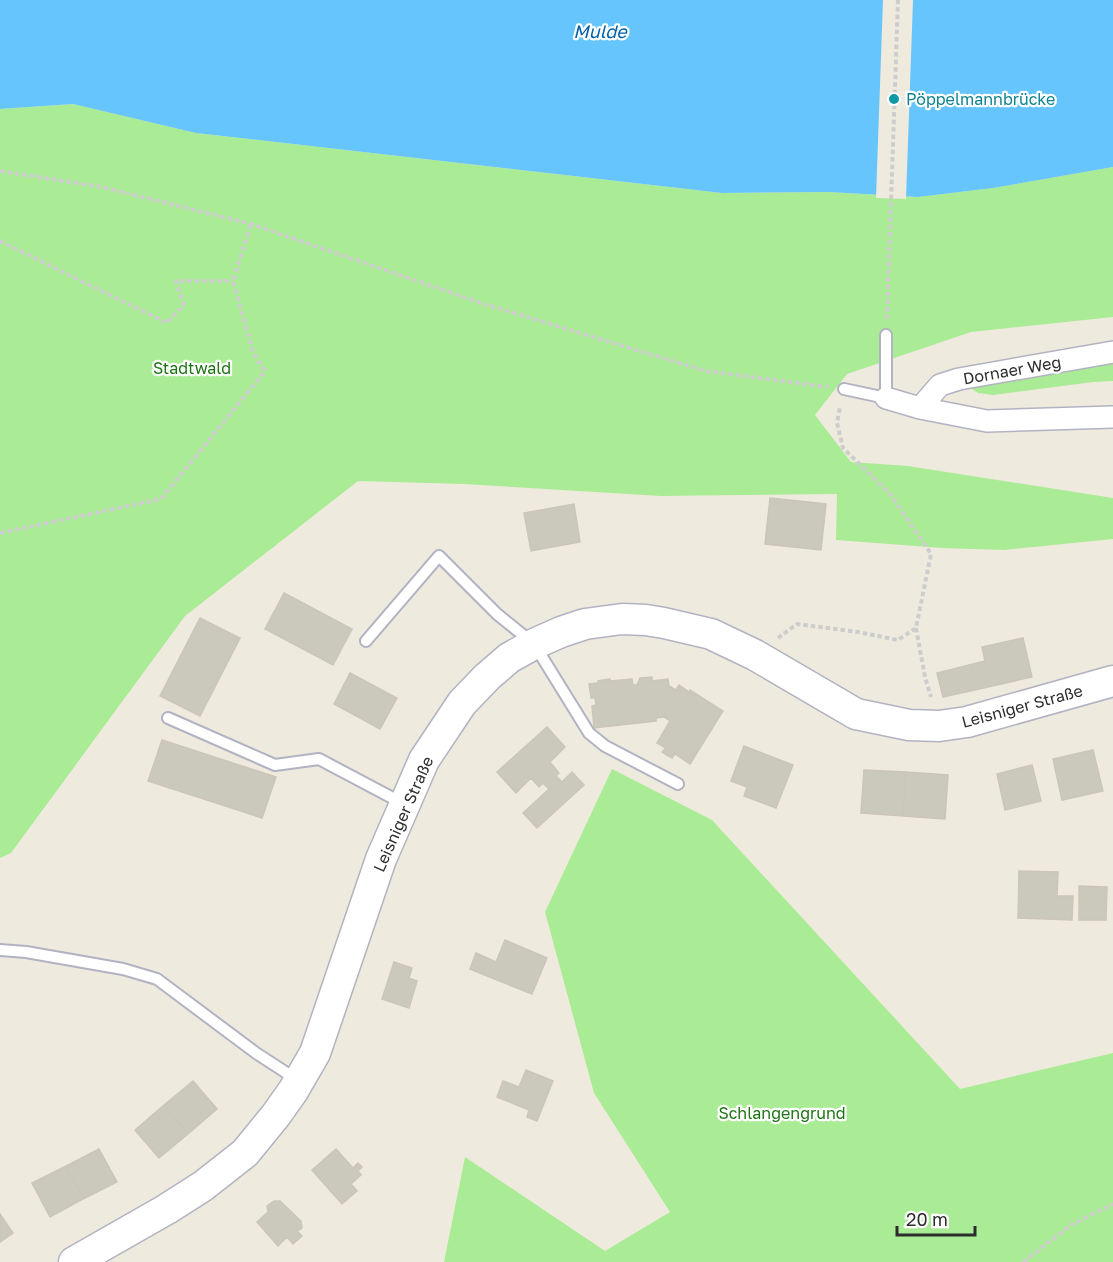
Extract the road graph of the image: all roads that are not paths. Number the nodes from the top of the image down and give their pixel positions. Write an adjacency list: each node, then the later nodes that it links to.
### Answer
1 (886, 335): 4 (lane)
2 (1113, 352): 5 (street, Dornaer Weg)
3 (844, 389): 4 (lane)
4 (886, 398): 5 (street)
5 (920, 408): 6 (street)
6 (1113, 417)
7 (366, 640): 8 (lane)
8 (534, 644): 9 (main road, Leisniger Straße); 11 (lane); 12 (main road, Leisniger Straße)
9 (1113, 681)
10 (168, 717): 12 (lane)
11 (678, 784)
12 (405, 804): 14 (main road, Leisniger Straße)
13 (0, 950): 14 (lane)
14 (299, 1081): 15 (main road, Leisniger Straße)
15 (74, 1262)

